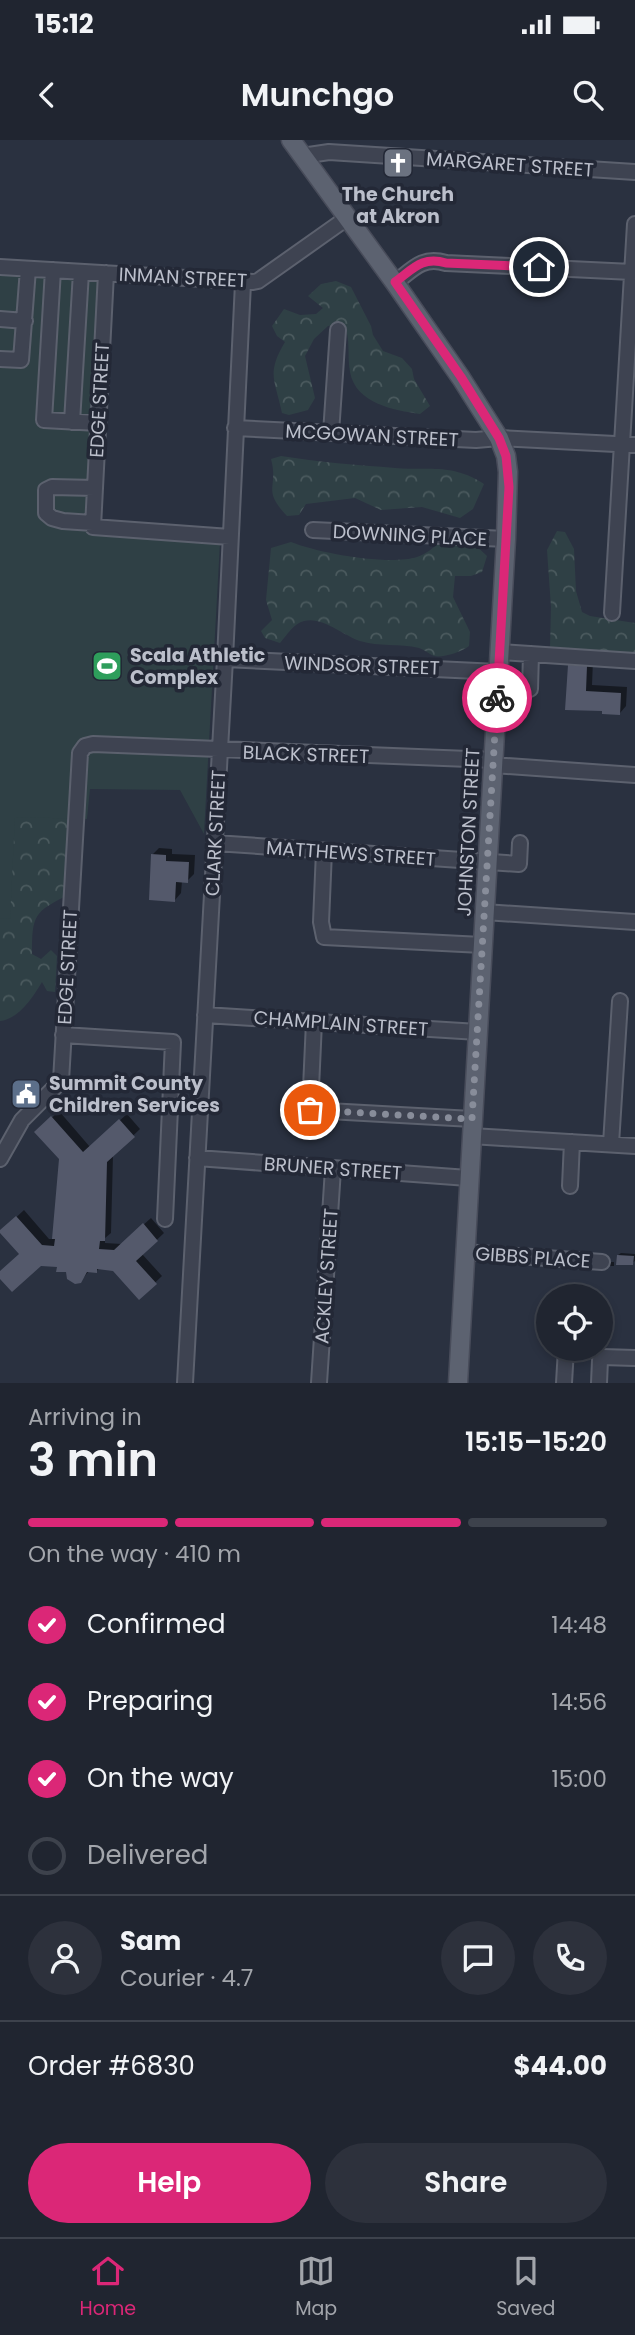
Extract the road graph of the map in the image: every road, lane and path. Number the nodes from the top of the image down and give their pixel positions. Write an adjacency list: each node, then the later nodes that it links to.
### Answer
1 (291, 140): 2 (main road, JOHNSTON STREET)
2 (302, 156): 3 (street, MARGARET STREET); 4 (main road, JOHNSTON STREET)
3 (635, 172)
4 (347, 218): 12 (main road, JOHNSTON STREET); 13 (street, INMAN STREET)
5 (635, 224): 10 (street)
6 (0, 267): 7 (street, INMAN STREET)
7 (28, 269): 8 (street, INMAN STREET); 15 (street)
8 (53, 270): 9 (street, INMAN STREET); 19 (street)
9 (81, 272): 11 (street, INMAN STREET); 19 (street)
10 (632, 272): 12 (street); 17 (street)
11 (106, 273): 13 (street, INMAN STREET); 20 (street, EDGE STREET)
12 (395, 282): 23 (main road, JOHNSTON STREET)
13 (243, 283): 21 (street, CLARK STREET)
14 (0, 319): 15 (street)
15 (25, 321): 18 (street)
16 (338, 330): 22 (street)
17 (632, 336): 24 (street)
18 (0, 359)
19 (72, 422): 20 (street)
20 (98, 423): 25 (street, EDGE STREET)
21 (235, 428): 22 (street, MCGOWAN STREET); 28 (street, CLARK STREET)
22 (331, 433): 23 (street, MCGOWAN STREET)
23 (499, 438): 24 (street, MCGOWAN STREET); 29 (main road, JOHNSTON STREET)
24 (628, 445): 30 (street)
25 (95, 488): 26 (street, EDGE STREET); 26 (street)
26 (93, 525): 28 (street)
27 (313, 530): 29 (street, DOWNING PLACE)
28 (230, 537): 33 (street, CLARK STREET)
29 (506, 539): 31 (main road, JOHNSTON STREET)
30 (611, 613)
31 (500, 652): 32 (street); 35 (main road, JOHNSTON STREET)
32 (531, 654): 34 (street); 36 (street)
33 (225, 659): 35 (street, WINDSOR STREET); 37 (street, CLARK STREET)
34 (635, 661)
35 (498, 672): 39 (main road, JOHNSTON STREET)
36 (530, 689)
37 (219, 750): 38 (street, BLACK STREET); 39 (street, BLACK STREET); 41 (street, CLARK STREET)
38 (80, 753): 52 (street, EDGE STREET)
39 (494, 763): 40 (street, BLACK STREET); 44 (main road, JOHNSTON STREET)
40 (635, 775)
41 (215, 843): 43 (street, MATTHEWS STREET); 49 (street, CLARK STREET)
42 (520, 843): 44 (street, MATTHEWS STREET)
43 (324, 851): 44 (street, MATTHEWS STREET); 47 (street)
44 (487, 862): 45 (main road, JOHNSTON STREET)
45 (484, 912): 46 (street); 47 (main road, JOHNSTON STREET)
46 (635, 922)
47 (482, 945): 51 (main road, JOHNSTON STREET)
48 (620, 1001): 55 (street)
49 (205, 1015): 50 (street, CHAMPLAIN STREET); 57 (street, CLARK STREET)
50 (314, 1022): 51 (street, CHAMPLAIN STREET); 53 (street)
51 (478, 1032): 53 (main road, JOHNSTON STREET)
52 (63, 1035): 58 (street, EDGE STREET); 62 (street)
53 (472, 1128): 54 (street); 60 (main road, JOHNSTON STREET)
54 (572, 1142): 55 (street); 61 (street)
55 (611, 1144): 56 (street)
56 (635, 1146)
57 (197, 1158): 59 (street, BRUNER STREET); 67 (street, CLARK STREET)
58 (0, 1159)
59 (332, 1169): 60 (street, BRUNER STREET); 68 (street, ACKLEY STREET)
60 (468, 1178): 63 (main road, JOHNSTON STREET)
61 (570, 1186)
62 (165, 1219)
63 (464, 1252): 64 (street, GIBBS PLACE); 69 (main road, JOHNSTON STREET)
64 (602, 1262)
65 (635, 1359): 71 (street)
66 (565, 1361): 70 (street)
67 (185, 1383)
68 (319, 1383)
69 (458, 1383)
70 (564, 1383)
71 (598, 1383)

